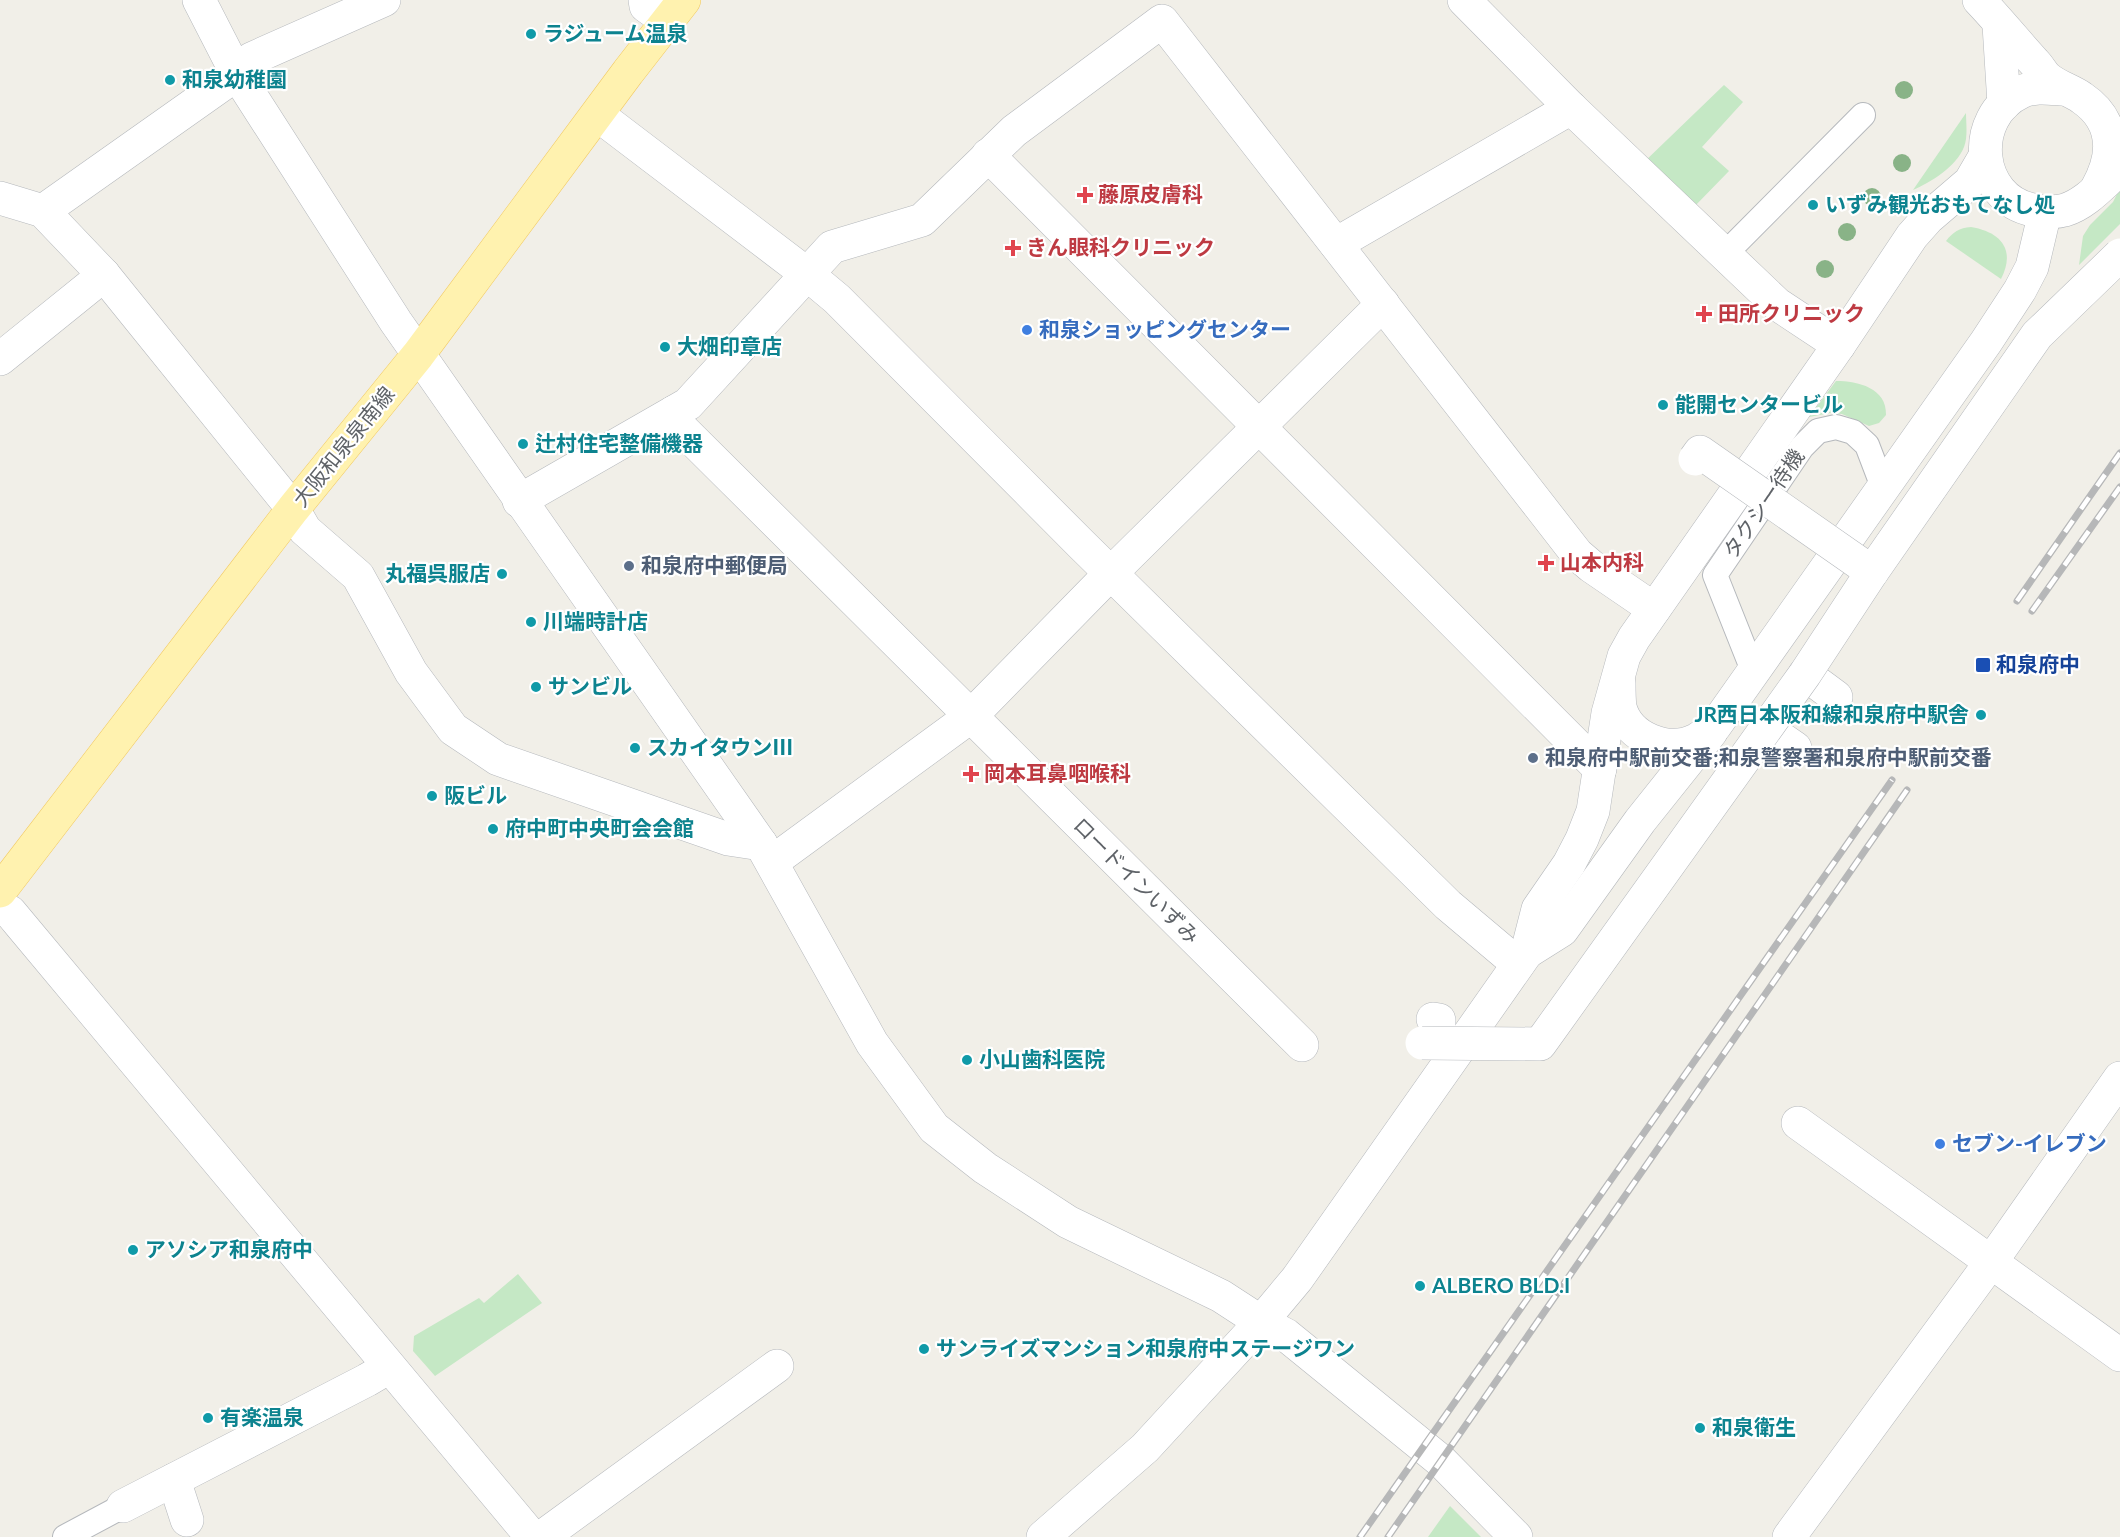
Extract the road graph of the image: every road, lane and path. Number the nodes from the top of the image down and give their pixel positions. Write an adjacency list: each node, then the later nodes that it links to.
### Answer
1 (199, 0): 7 (street)
2 (384, 0): 7 (street)
3 (1464, 0): 10 (street)
4 (1978, 0): 6 (street)
5 (665, 7): 11 (main road, 大阪和泉泉南線)
6 (1999, 25): 8 (street); 9 (street)
7 (237, 74): 18 (street); 27 (street)
8 (2061, 88): 9 (street); 13 (street)
9 (2004, 104): 15 (street)
10 (1571, 108): 20 (street); 21 (street)
11 (598, 115): 23 (street); 27 (main road, 大阪和泉泉南線)
12 (1863, 115): 21 (lane)
13 (2113, 130): 16 (street)
14 (988, 155): 20 (street); 23 (street); 30 (street)
15 (1984, 158): 19 (street); 26 (street)
16 (2108, 179): 19 (street)
17 (0, 198): 18 (street)
18 (43, 211): 24 (street)
19 (2045, 212): 32 (street)
20 (1336, 244): 25 (street)
21 (1725, 254): 26 (street)
22 (2120, 255): 35 (street, bridge)
23 (807, 274): 29 (street); 36 (street)
24 (104, 275): 28 (street); 34 (street)
25 (1383, 304): 30 (street); 37 (street)
26 (1839, 345): 37 (street)
27 (418, 355): 33 (street); 34 (main road, 大阪和泉泉南線)
28 (0, 359)
29 (674, 412): 33 (street); 42 (street, ロードインいずみ)
30 (1258, 427): 36 (street); 46 (street)
31 (1695, 459): 35 (street, bridge)
32 (1883, 487): 38 (street); 38 (lane, タクシー待機)
33 (519, 501): 47 (street)
34 (293, 509): 47 (street); 48 (main road, 大阪和泉泉南線)
35 (1872, 572): 39 (street, bridge)
36 (1111, 573): 42 (street); 50 (street)
37 (1654, 609): 40 (street)
38 (1754, 673): 43 (street)
39 (1804, 674): 41 (street); 44 (street, bridge)
40 (1618, 676): 43 (street); 46 (street)
41 (1836, 697)
42 (970, 717): 47 (street); 52 (street, ロードインいずみ)
43 (1715, 726): 50 (street)
44 (1766, 728): 45 (street); 51 (street, bridge)
45 (1796, 748)
46 (1600, 769): 50 (street)
47 (766, 853): 56 (street)
48 (0, 891)
49 (0, 906): 59 (street)
50 (1522, 958): 56 (street)
51 (1427, 1039)
52 (1302, 1045)
53 (2120, 1078): 55 (street)
54 (1798, 1123): 55 (street)
55 (1991, 1262): 57 (street); 68 (street)
56 (1261, 1322): 66 (street); 67 (street)
57 (2120, 1355)
58 (777, 1366): 65 (street)
59 (389, 1367): 60 (street); 64 (street)
60 (174, 1480): 61 (street); 62 (street)
61 (123, 1506): 63 (lane)
62 (187, 1520)
63 (65, 1537)
64 (532, 1537)
65 (542, 1537)
66 (1043, 1537)
67 (1516, 1537)
68 (1788, 1537)

